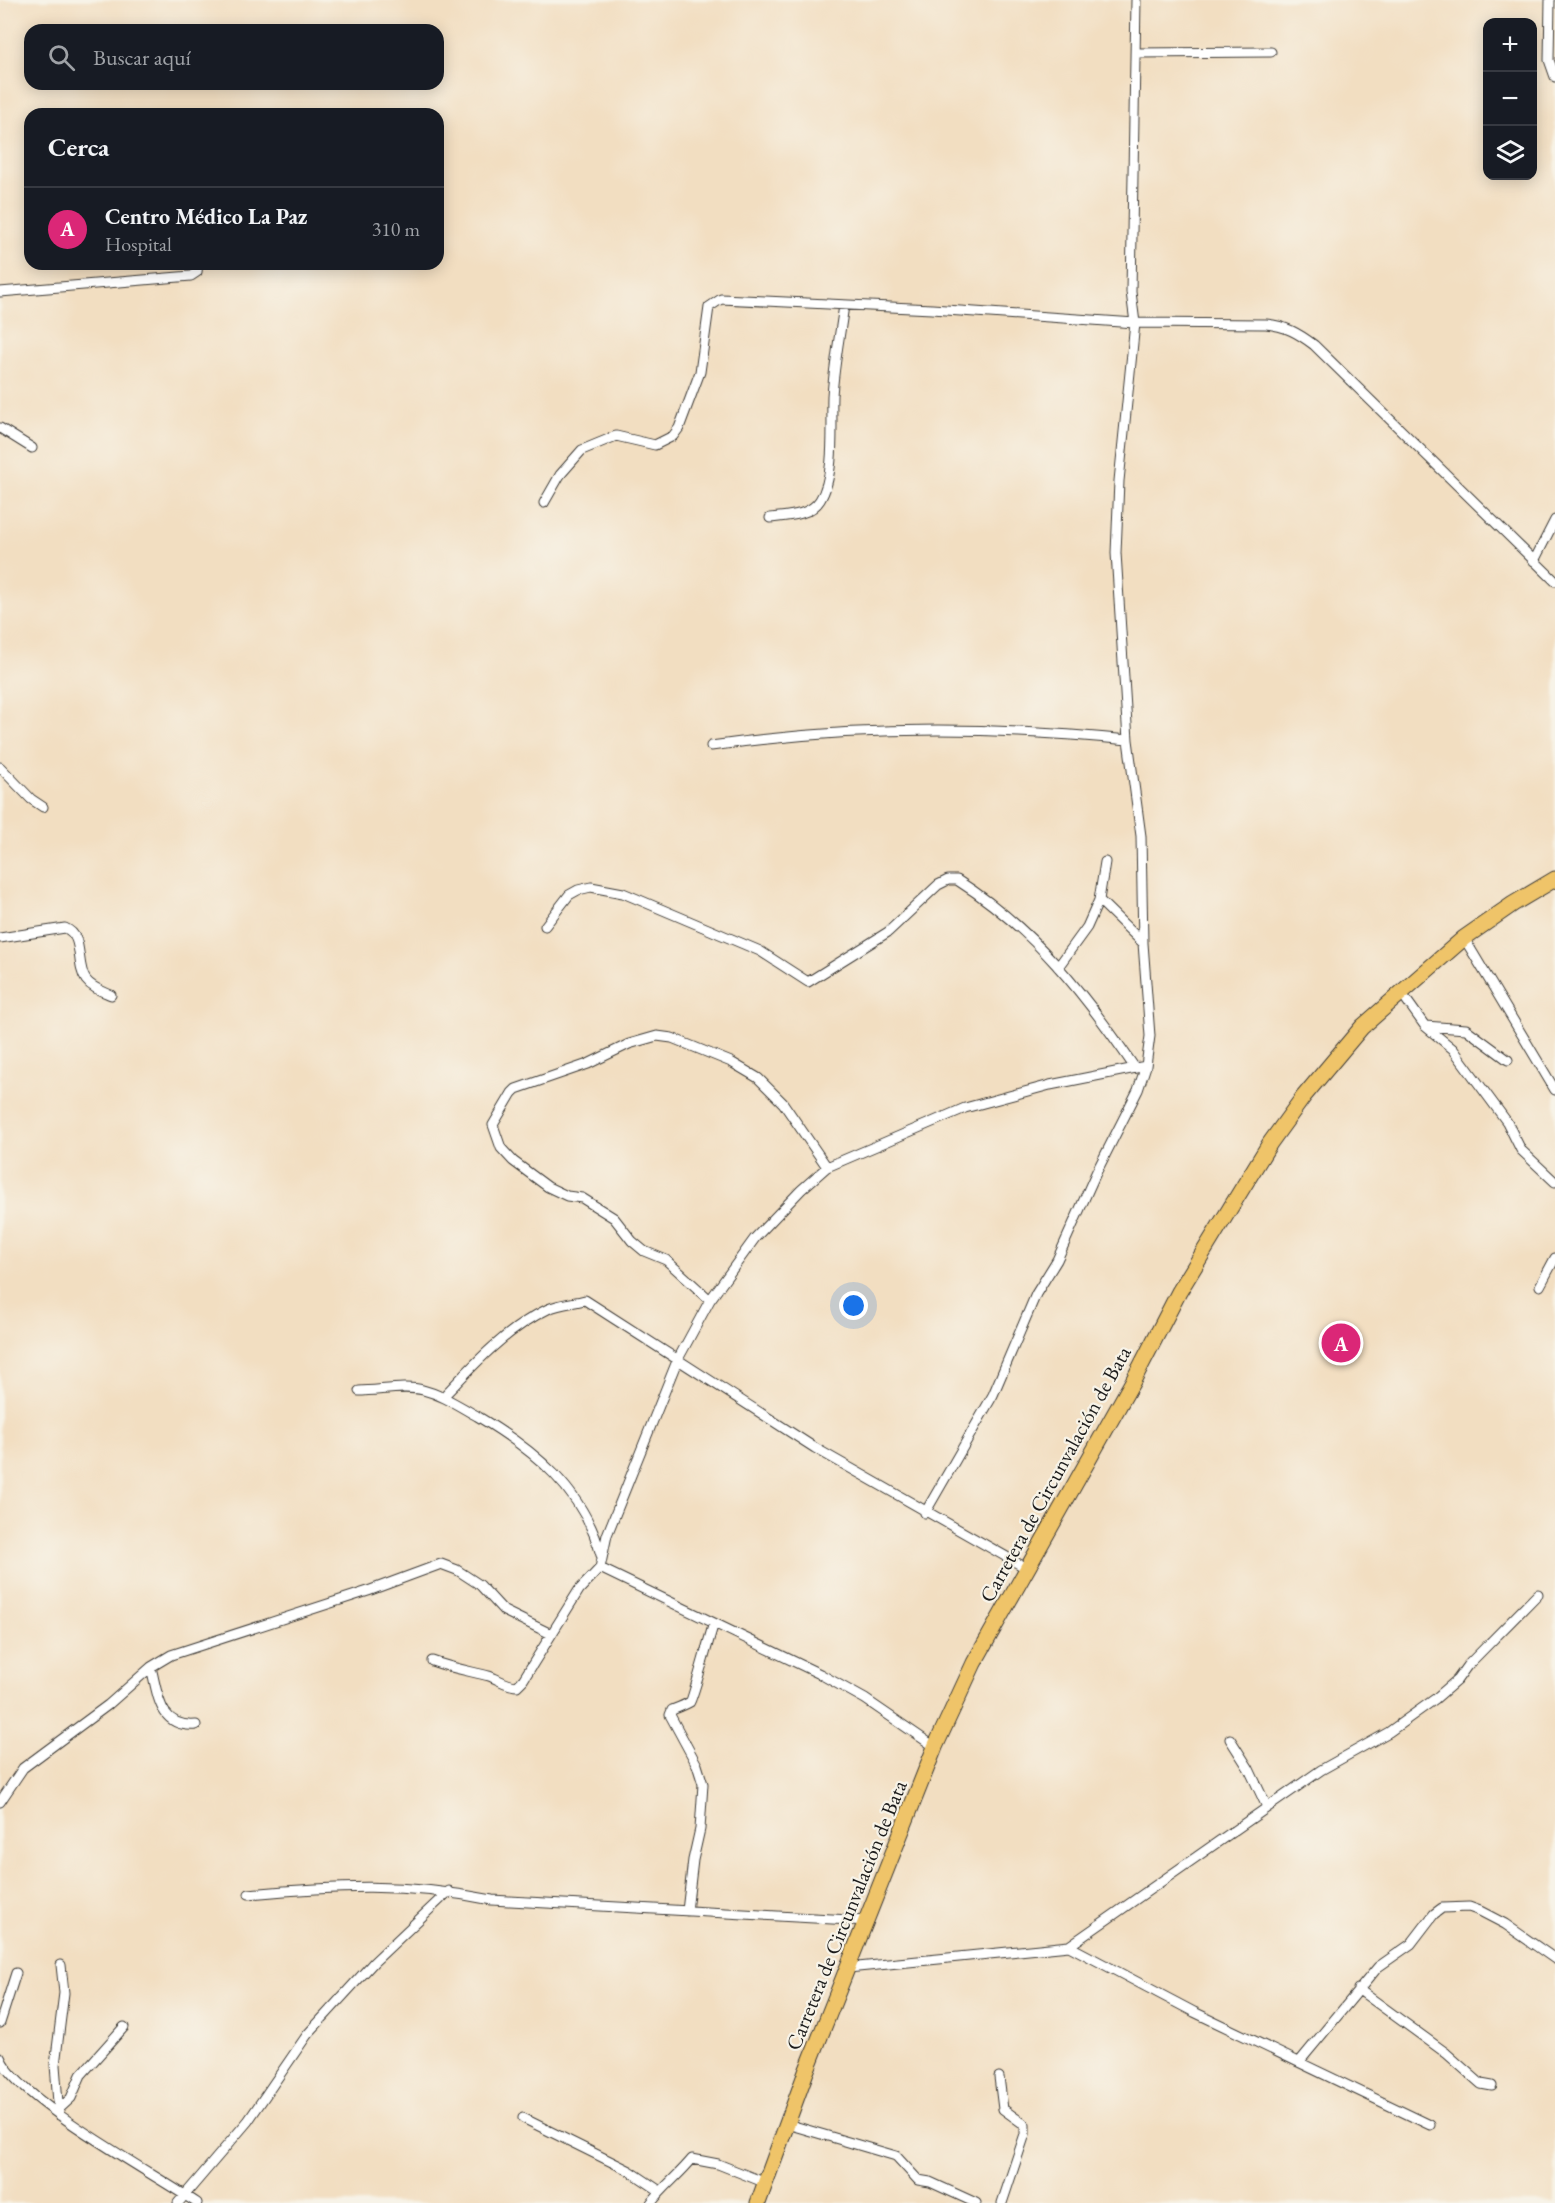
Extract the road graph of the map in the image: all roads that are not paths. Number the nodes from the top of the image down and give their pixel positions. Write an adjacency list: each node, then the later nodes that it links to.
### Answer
1 (1136, 0): 4 (street)
2 (1550, 0): 5 (street)
3 (1271, 52): 4 (street)
4 (1136, 53): 9 (street)
5 (1555, 77)
6 (197, 270): 7 (street)
7 (0, 292)
8 (844, 305): 9 (street); 12 (street); 13 (street)
9 (1135, 324): 15 (street); 17 (street)
10 (0, 428): 11 (street)
11 (32, 448)
12 (544, 503)
13 (770, 518)
14 (1555, 520): 15 (street)
15 (1534, 561): 16 (street)
16 (1555, 581)
17 (1128, 740): 18 (street); 27 (street)
18 (711, 746)
19 (0, 767): 20 (street)
20 (44, 807)
21 (1105, 862): 23 (street)
22 (1555, 879): 26 (main road, Carretera de Circunvalación de Bata)
23 (1099, 900): 27 (street); 28 (street)
24 (545, 926): 28 (street)
25 (0, 938): 30 (street)
26 (1464, 938): 29 (main road, Carretera de Circunvalación de Bata); 35 (street)
27 (1143, 943): 33 (street)
28 (1058, 967): 34 (street)
29 (1400, 991): 31 (street); 47 (main road, Carretera de Circunvalación de Bata)
30 (111, 995)
31 (1425, 1026): 32 (street); 38 (street)
32 (1508, 1060)
33 (1146, 1066): 34 (street); 45 (street)
34 (1135, 1068): 37 (street)
35 (1555, 1090)
36 (1555, 1166): 38 (street)
37 (827, 1167): 41 (street); 41 (street)
38 (1551, 1179)
39 (1555, 1258): 40 (street)
40 (1540, 1286)
41 (710, 1300): 42 (street)
42 (677, 1361): 44 (street); 45 (street); 46 (street)
43 (359, 1391): 44 (street)
44 (443, 1397): 46 (street)
45 (925, 1513): 47 (street)
46 (601, 1563): 49 (street); 50 (street)
47 (1026, 1568): 55 (main road, Carretera de Circunvalación de Bata)
48 (1538, 1594): 57 (street)
49 (714, 1623): 55 (street); 60 (street)
50 (551, 1634): 51 (street); 52 (street)
51 (432, 1660)
52 (151, 1667): 53 (street); 56 (street)
53 (196, 1725)
54 (1230, 1739): 57 (street)
55 (935, 1747): 61 (main road, Carretera de Circunvalación de Bata)
56 (0, 1802)
57 (1267, 1807): 62 (street)
58 (449, 1891): 59 (street); 60 (street); 80 (street)
59 (249, 1894)
60 (687, 1911): 61 (street)
61 (868, 1921): 65 (main road, Carretera de Circunvalación de Bata)
62 (1069, 1946): 65 (street); 71 (street)
63 (1553, 1953): 67 (street)
64 (61, 1965): 74 (street)
65 (848, 1968): 76 (main road, Carretera de Circunvalación de Bata)
66 (16, 1973): 68 (street)
67 (1358, 1989): 71 (street); 73 (street)
68 (0, 2023)
69 (124, 2027): 74 (street)
70 (0, 2057): 74 (street)
71 (1300, 2061): 77 (street)
72 (999, 2077): 86 (street)
73 (1492, 2086)
74 (59, 2112): 80 (street)
75 (523, 2118): 79 (street)
76 (787, 2124): 78 (main road, Carretera de Circunvalación de Bata); 85 (street)
77 (1430, 2125)
78 (766, 2182): 79 (street); 84 (main road, Carretera de Circunvalación de Bata)
79 (660, 2191): 83 (street)
80 (185, 2195): 81 (street); 82 (street)
81 (178, 2203)
82 (197, 2203)
83 (651, 2203)
84 (758, 2203)
85 (976, 2203)
86 (1002, 2203)

